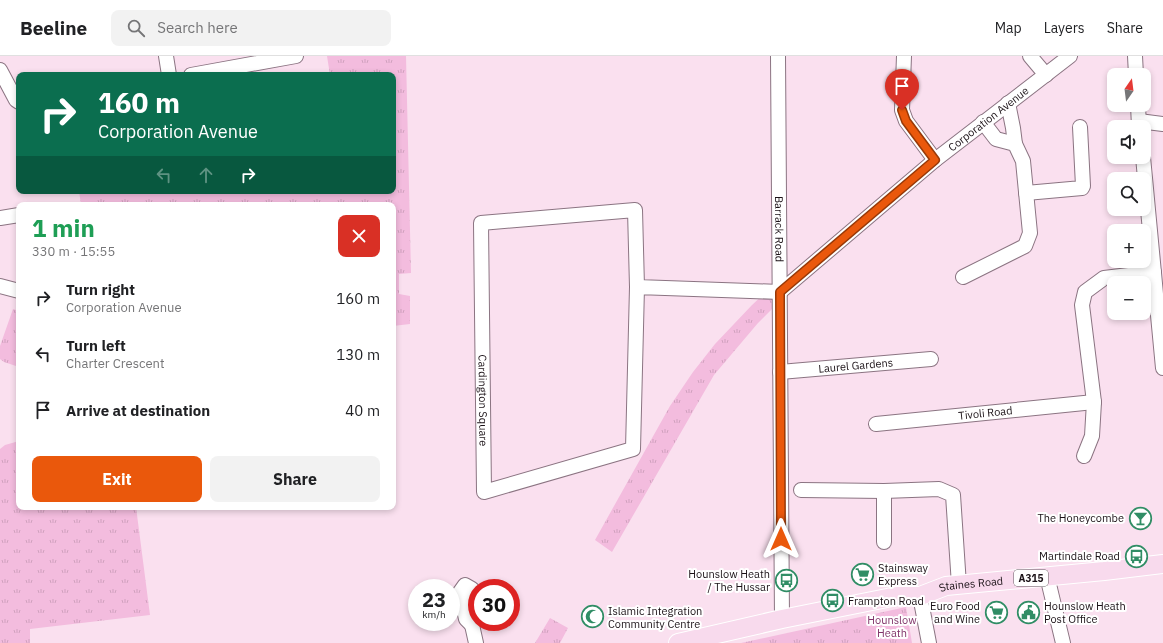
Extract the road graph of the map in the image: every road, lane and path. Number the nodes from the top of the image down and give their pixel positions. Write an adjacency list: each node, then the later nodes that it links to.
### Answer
1 (166, 56): 10 (street)
2 (296, 56): 11 (street)
3 (778, 56): 30 (street, Barrack Road)
4 (904, 56): 20 (street)
5 (1030, 56): 12 (street)
6 (1070, 56): 12 (street, Corporation Avenue)
7 (1135, 56): 8 (street)
8 (1136, 68)
9 (0, 70): 13 (street)
10 (169, 72)
11 (208, 72)
12 (1046, 74): 14 (street, Corporation Avenue)
13 (16, 100)
14 (1008, 103): 15 (street, Corporation Avenue); 19 (street)
15 (983, 122): 19 (street); 20 (street, Corporation Avenue)
16 (1151, 124): 17 (street)
17 (1163, 124)
18 (1080, 127): 22 (street)
19 (1015, 144): 22 (street)
20 (935, 160): 30 (street, Corporation Avenue)
21 (1144, 164): 25 (street)
22 (1026, 193): 26 (street)
23 (16, 215): 24 (street)
24 (0, 218)
25 (1154, 272): 32 (street); 34 (street)
26 (962, 277)
27 (0, 286): 29 (street)
28 (637, 287): 28 (street, Cardington Square); 30 (street)
29 (16, 290)
30 (780, 292): 33 (street, Barrack Road)
31 (931, 359): 33 (street, Laurel Gardens)
32 (1163, 368)
33 (780, 372): 44 (street, Barrack Road)
34 (1094, 402): 35 (street, Tivoli Road); 36 (street)
35 (876, 424)
36 (1084, 456)
37 (801, 490): 38 (street)
38 (884, 491): 39 (street); 42 (street)
39 (884, 542)
40 (1163, 564): 41 (main road, Staines Road / A315)
41 (1047, 576): 42 (main road, Staines Road / A315); 49 (street)
42 (959, 585): 43 (main road, Staines Road / A315)
43 (920, 596): 44 (main road, Staines Road / A315); 48 (street)
44 (782, 619): 47 (main road, A315)
45 (476, 631): 46 (street)
46 (476, 643)
47 (678, 643)
48 (929, 643)
49 (1063, 643)

